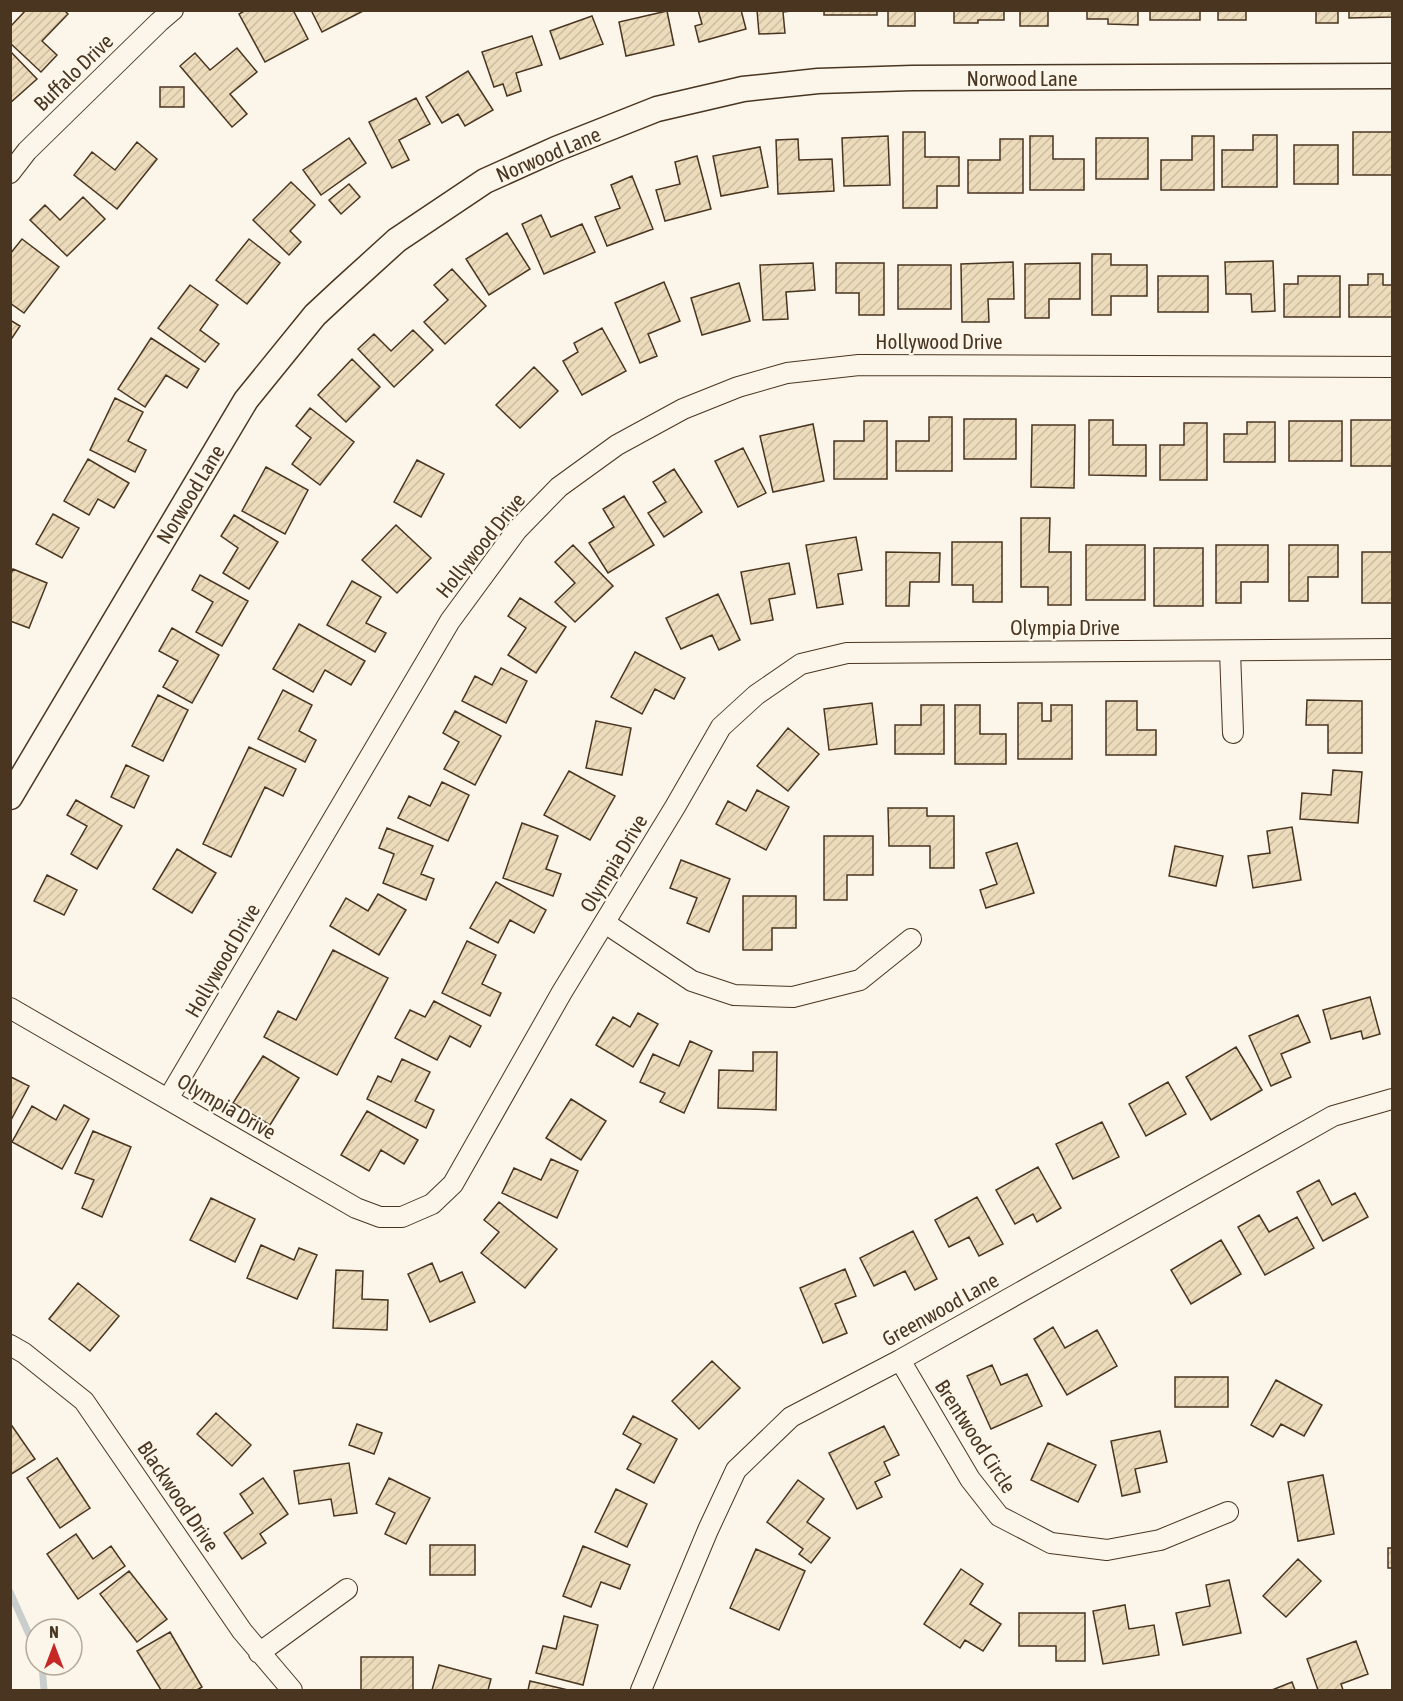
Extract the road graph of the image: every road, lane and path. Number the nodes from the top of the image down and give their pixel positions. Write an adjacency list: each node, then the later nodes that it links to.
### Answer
1 (173, 10): 3 (street, Buffalo Drive)
2 (1392, 76): 8 (street, Norwood Lane)
3 (10, 173)
4 (1392, 367): 12 (street, Hollywood Drive)
5 (1392, 649): 6 (street, Olympia Drive)
6 (1230, 651): 7 (street); 9 (street, Olympia Drive)
7 (1233, 733)
8 (10, 798)
9 (605, 923): 10 (street); 12 (street, Olympia Drive)
10 (911, 939)
11 (10, 1008): 12 (street, Olympia Drive)
12 (168, 1099)
13 (1392, 1099): 15 (street, Greenwood Lane)
14 (10, 1345): 18 (street, Blackwood Drive)
15 (900, 1360): 16 (street, Brentwood Circle); 20 (street, Greenwood Lane)
16 (1228, 1512)
17 (347, 1589): 18 (street)
18 (259, 1653): 19 (street, Blackwood Drive)
19 (292, 1690)
20 (641, 1690)

